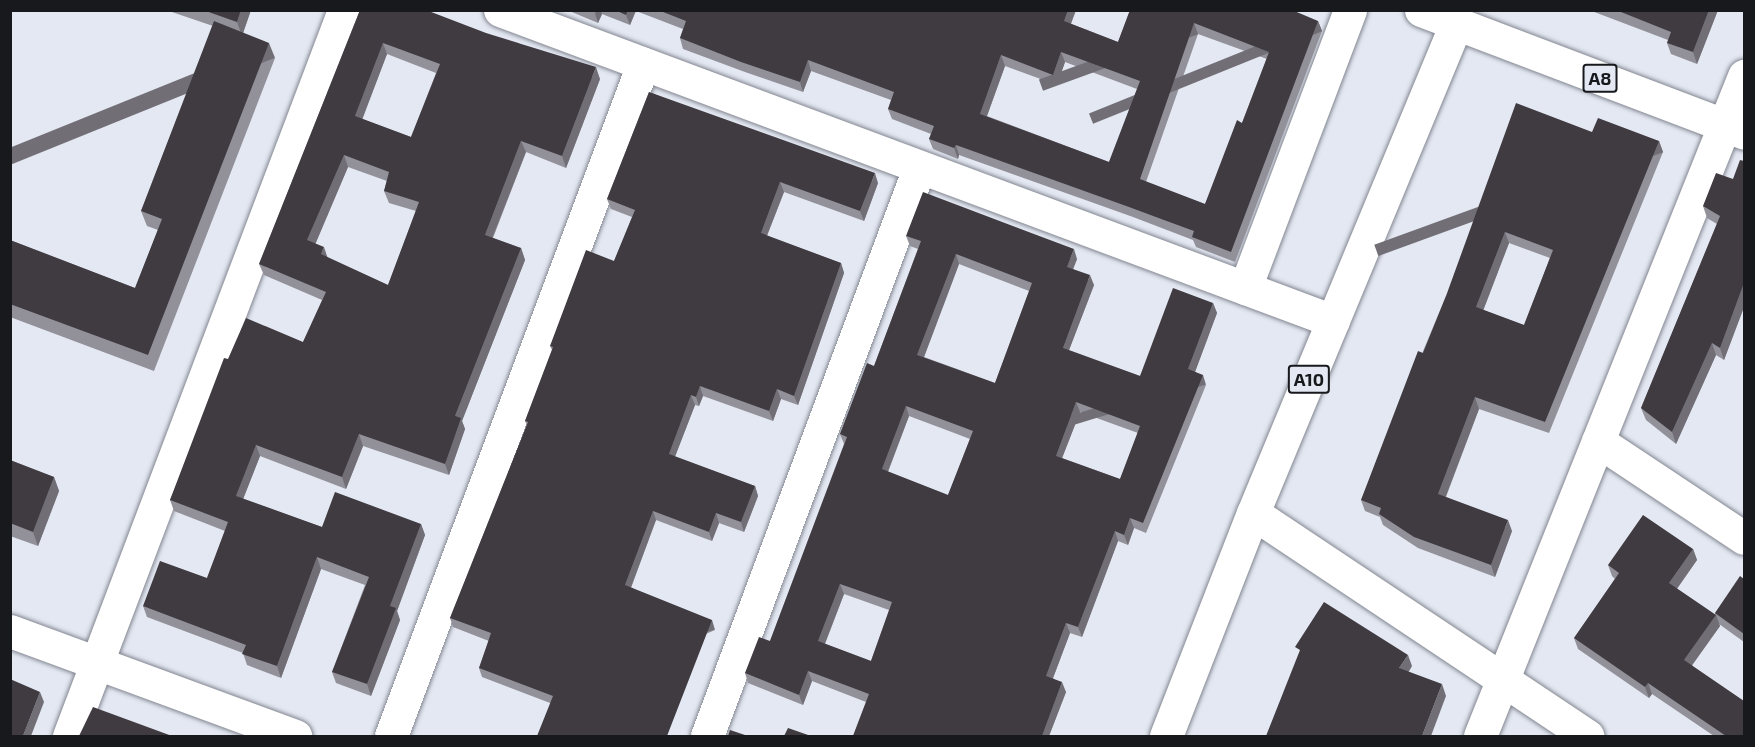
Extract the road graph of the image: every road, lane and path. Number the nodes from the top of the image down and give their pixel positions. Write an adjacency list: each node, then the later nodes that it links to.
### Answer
1 (344, 10): 16 (street)
2 (500, 10): 6 (street)
3 (1350, 10): 10 (street)
4 (1421, 10): 5 (street, A8)
5 (1458, 17): 8 (street, A8); 11 (street, A10)
6 (643, 64): 9 (street); 20 (street)
7 (1744, 76): 8 (street)
8 (1734, 129): 12 (street)
9 (919, 168): 10 (street); 21 (street)
10 (1245, 288): 11 (street)
11 (1333, 321): 13 (street, A10)
12 (1598, 441): 14 (street); 17 (street)
13 (1253, 513): 17 (street); 22 (street, A10)
14 (1744, 538)
15 (10, 631): 16 (street)
16 (98, 663): 18 (street); 19 (street)
17 (1503, 680): 23 (street); 24 (street)
18 (69, 736)
19 (295, 736)
20 (391, 736)
21 (706, 736)
22 (1166, 736)
23 (1480, 736)
24 (1588, 736)

